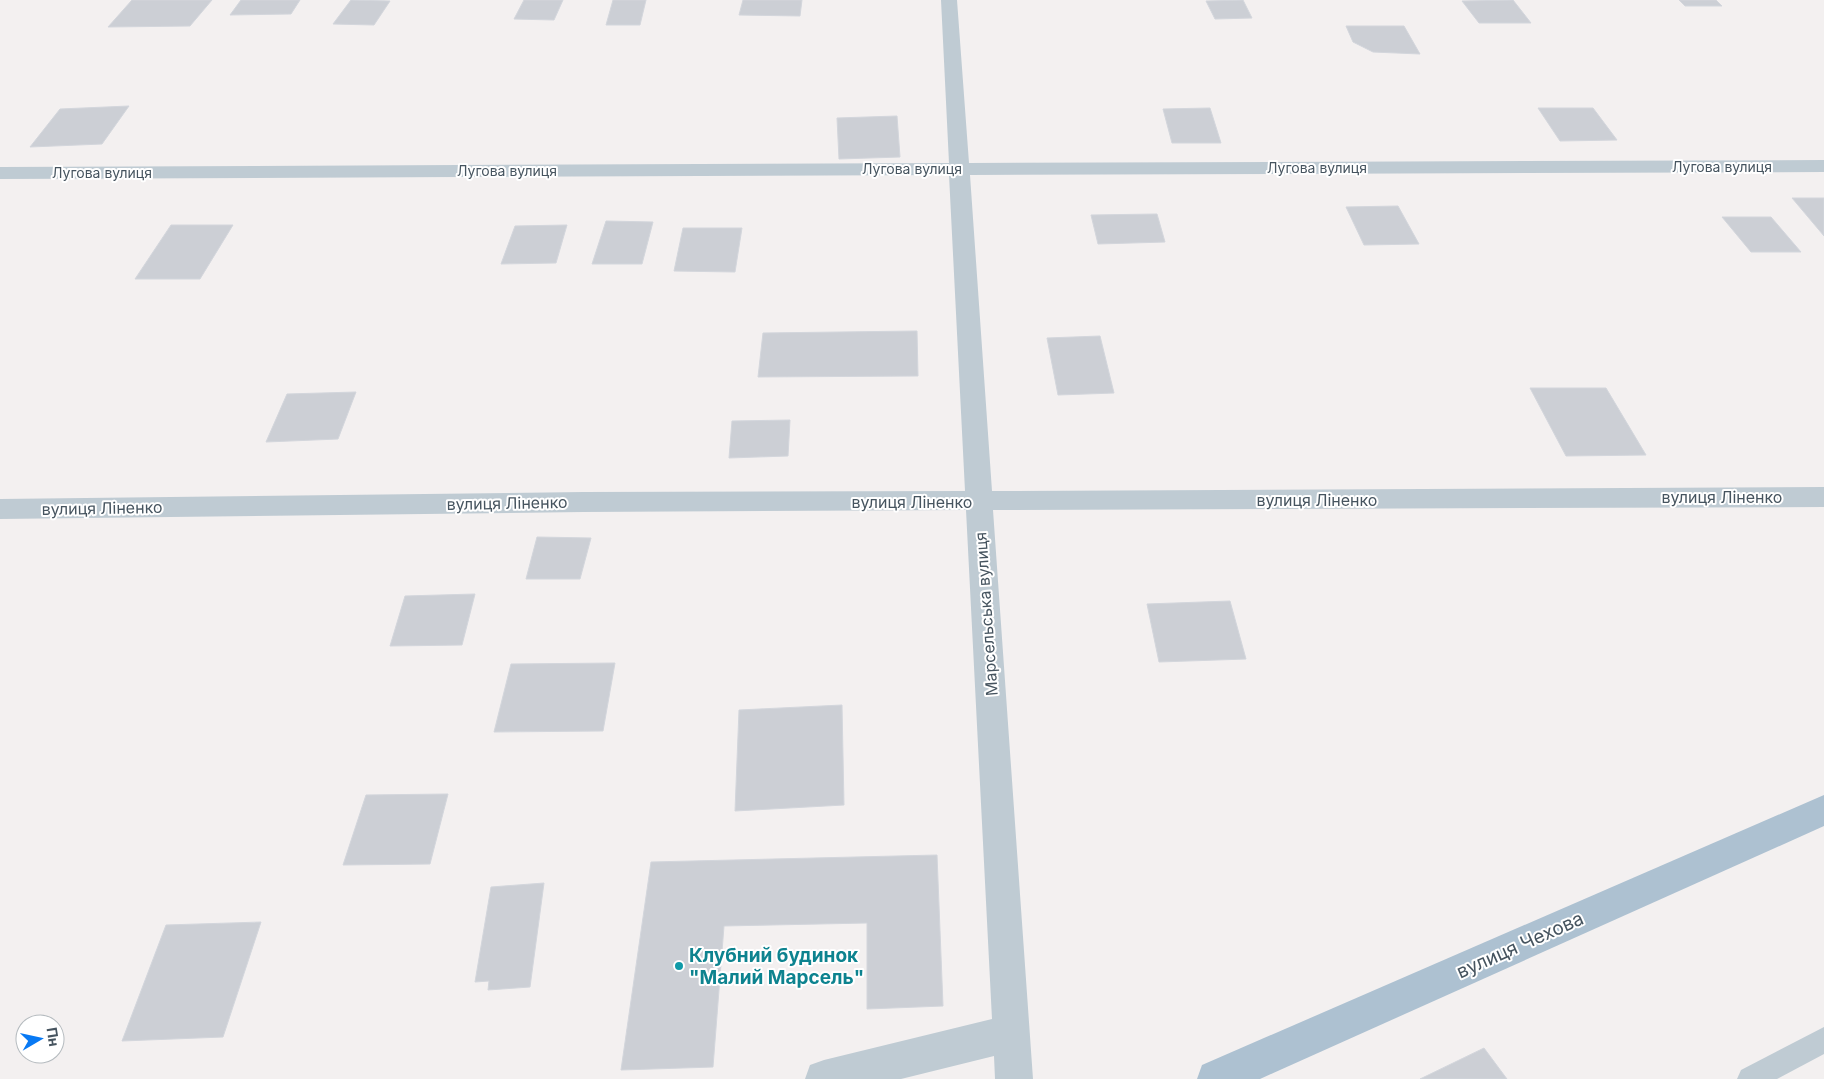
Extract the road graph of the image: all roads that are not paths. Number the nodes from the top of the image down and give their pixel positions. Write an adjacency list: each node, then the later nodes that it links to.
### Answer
1 (949, 0): 3 (street, Марсельська вулиця)
2 (1824, 166): 3 (street, Лугова вулиця)
3 (959, 168): 4 (street, Лугова вулиця); 6 (street, Марсельська вулиця)
4 (0, 172)
5 (1824, 497): 6 (street, вулиця Ліненко)
6 (979, 502): 7 (street, вулиця Ліненко); 9 (street, Марсельська вулиця)
7 (0, 509)
8 (1824, 810): 13 (main road, вулиця Чехова)
9 (1012, 1033): 11 (street); 12 (street, Марсельська вулиця)
10 (1824, 1040): 14 (lane)
11 (824, 1079)
12 (1014, 1079)
13 (1216, 1079)
14 (1750, 1079)

